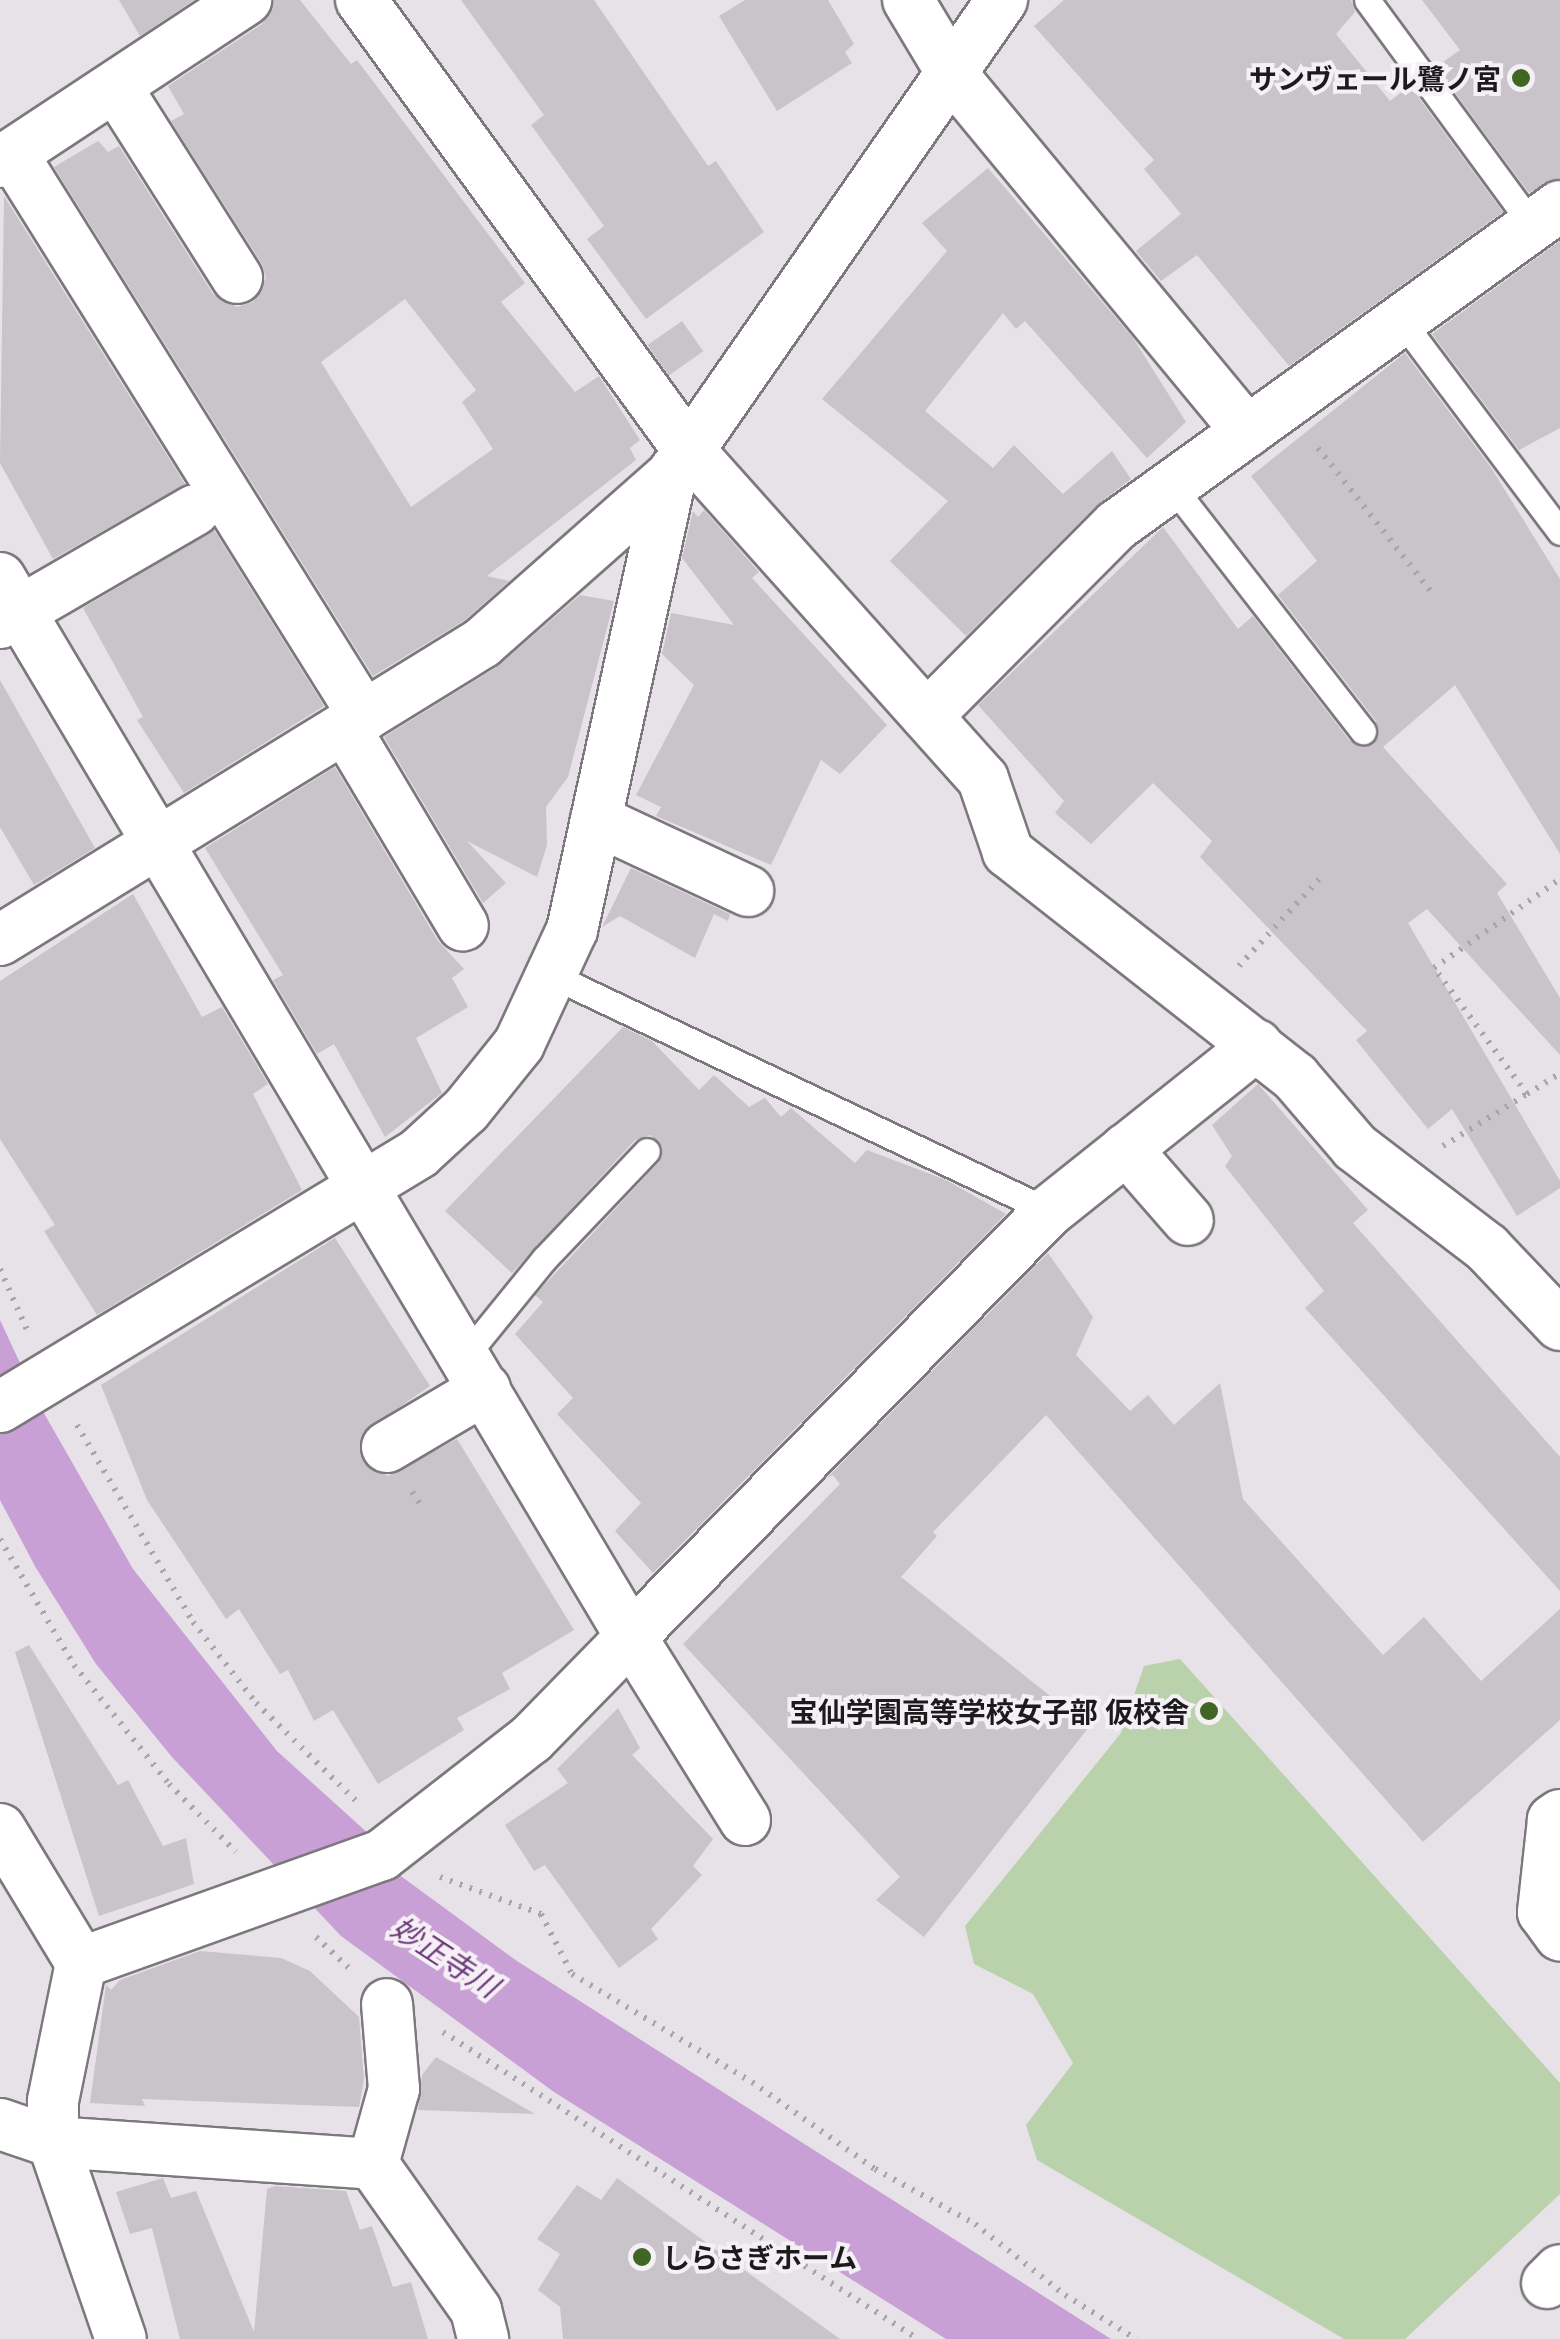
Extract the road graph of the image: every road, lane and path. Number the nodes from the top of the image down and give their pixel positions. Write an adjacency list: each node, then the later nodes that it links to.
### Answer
1 (246, 0): 7 (street)
2 (361, 0): 13 (street)
3 (908, 0): 6 (street)
4 (1002, 0): 6 (street)
5 (1368, 0): 9 (lane)
6 (954, 77): 12 (street); 13 (street)
7 (116, 87): 8 (street); 10 (street)
8 (6, 158): 20 (street)
9 (1546, 216): 11 (street)
10 (237, 278)
11 (1402, 320): 12 (street); 16 (lane)
12 (1266, 418): 14 (street); 17 (path)
13 (679, 462): 19 (street); 20 (street); 22 (street)
14 (1172, 486): 19 (street); 21 (lane)
15 (194, 510): 18 (street)
16 (1560, 532)
17 (1432, 593)
18 (7, 604): 23 (street)
19 (926, 716): 30 (street)
20 (354, 722): 23 (street); 27 (street)
21 (1363, 730)
22 (596, 820): 26 (street); 29 (street)
23 (156, 844): 28 (street); 37 (street)
24 (1323, 875): 30 (path)
25 (1560, 879): 33 (path)
26 (748, 891)
27 (463, 926)
28 (0, 940)
29 (554, 976): 37 (street); 38 (lane)
30 (1203, 1004): 31 (street)
31 (1257, 1045): 34 (street); 36 (street)
32 (1560, 1073): 33 (path)
33 (1527, 1094): 36 (path)
34 (1126, 1149): 38 (street); 39 (street)
35 (647, 1151): 42 (lane)
36 (1392, 1178): 41 (street)
37 (365, 1190): 42 (street); 43 (street)
38 (1049, 1211): 45 (street)
39 (1188, 1220)
40 (0, 1268): 43 (path)
41 (1560, 1325)
42 (475, 1372): 44 (street); 45 (street)
43 (27, 1390): 49 (path)
44 (386, 1447)
45 (631, 1637): 47 (street); 49 (street)
46 (1560, 1815): 50 (street)
47 (745, 1820)
48 (0, 1829): 51 (street)
49 (392, 1849): 51 (street); 58 (path)
50 (1560, 1935)
51 (80, 1963): 54 (street)
52 (387, 2004): 55 (street)
53 (0, 2124): 54 (street)
54 (53, 2142): 55 (street); 56 (street)
55 (373, 2164): 57 (street)
56 (120, 2339)
57 (482, 2339)
58 (1136, 2339)

